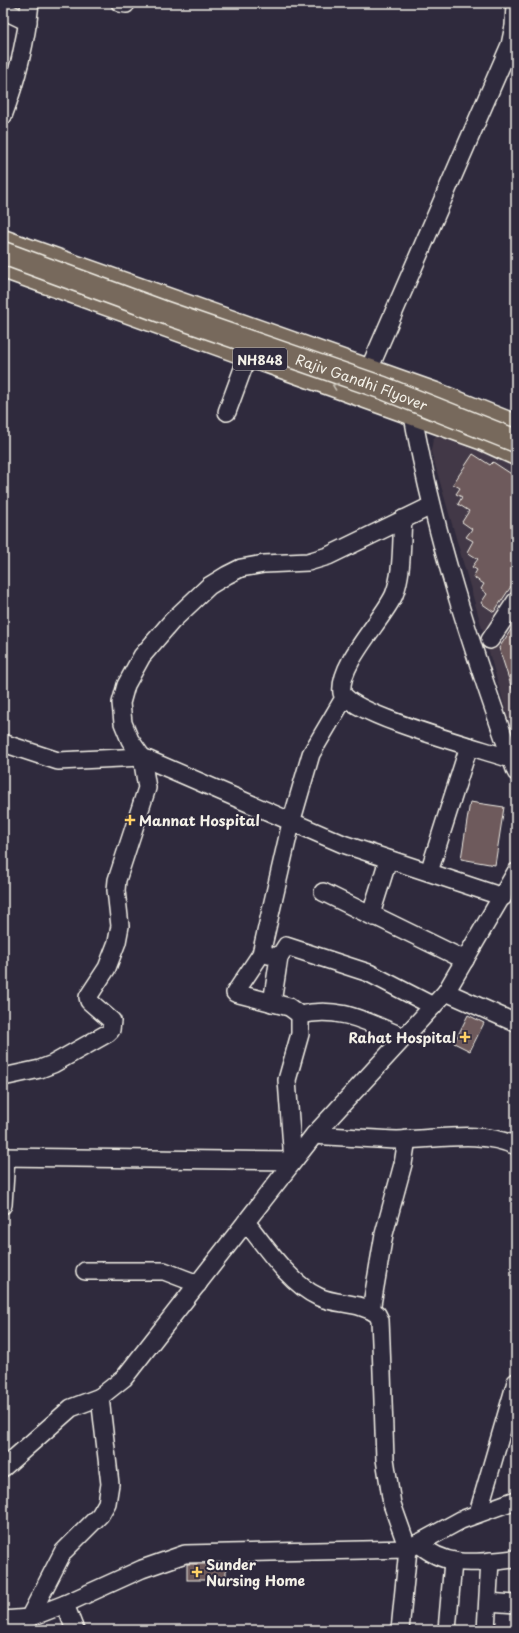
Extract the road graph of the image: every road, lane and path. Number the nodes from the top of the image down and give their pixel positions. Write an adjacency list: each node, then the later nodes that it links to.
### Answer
1 (30, 3): 3 (street)
2 (515, 4): 10 (street)
3 (17, 13): 4 (street); 5 (street)
4 (3, 85)
5 (3, 116)
6 (3, 241): 10 (highway, NH848)
7 (3, 253): 16 (highway, Rajiv Gandhi Flyover, bridge)
8 (3, 267): 9 (highway, NH848)
9 (248, 355): 12 (highway, NH848, one-way to 9); 13 (street)
10 (368, 371): 11 (highway, NH848); 12 (street)
11 (407, 384): 14 (street); 15 (highway, NH848)
12 (358, 394): 14 (highway, NH848)
13 (227, 412)
14 (412, 413): 17 (highway, NH848); 18 (street)
15 (516, 426)
16 (516, 441)
17 (516, 454)
18 (431, 506): 19 (street); 26 (street)
19 (403, 519): 22 (street); 25 (street)
20 (516, 600): 21 (street)
21 (490, 640)
22 (344, 698): 24 (street); 27 (street)
23 (3, 743): 25 (street)
24 (469, 746): 26 (street); 29 (street)
25 (142, 757): 27 (street); 43 (street)
26 (514, 766)
27 (291, 823): 28 (street); 34 (street)
28 (388, 860): 29 (street); 33 (street)
29 (429, 872): 32 (street)
30 (516, 872): 32 (street)
31 (323, 892): 33 (street)
32 (503, 897): 36 (street)
33 (374, 916): 36 (street)
34 (261, 954): 35 (street); 38 (street)
35 (279, 957): 38 (street); 39 (street)
36 (465, 960): 37 (street)
37 (446, 992): 39 (street); 41 (street)
38 (272, 1003): 40 (street)
39 (433, 1006): 42 (street)
40 (300, 1015): 42 (street); 48 (street)
41 (516, 1023)
42 (404, 1037): 44 (street)
43 (3, 1077)
44 (314, 1135): 45 (street); 48 (street)
45 (407, 1139): 46 (street); 53 (street)
46 (516, 1146)
47 (5, 1157): 48 (street); 49 (street)
48 (293, 1161): 50 (street)
49 (3, 1205)
50 (246, 1222): 52 (street); 53 (street)
51 (85, 1271): 52 (street)
52 (198, 1284): 55 (street)
53 (371, 1310): 59 (street)
54 (516, 1382): 58 (street)
55 (100, 1397): 56 (street); 66 (street)
56 (3, 1468)
57 (516, 1500): 58 (street)
58 (478, 1514): 59 (street)
59 (413, 1546): 62 (street); 64 (street); 69 (street)
60 (516, 1559): 61 (street)
61 (490, 1561): 62 (street); 63 (street)
62 (453, 1562): 70 (street)
63 (488, 1602): 65 (street); 71 (street)
64 (65, 1604): 66 (street); 68 (street)
65 (516, 1604)
66 (29, 1618): 67 (street)
67 (3, 1620)
68 (75, 1630)
69 (400, 1630)
70 (447, 1630)
71 (486, 1630)

